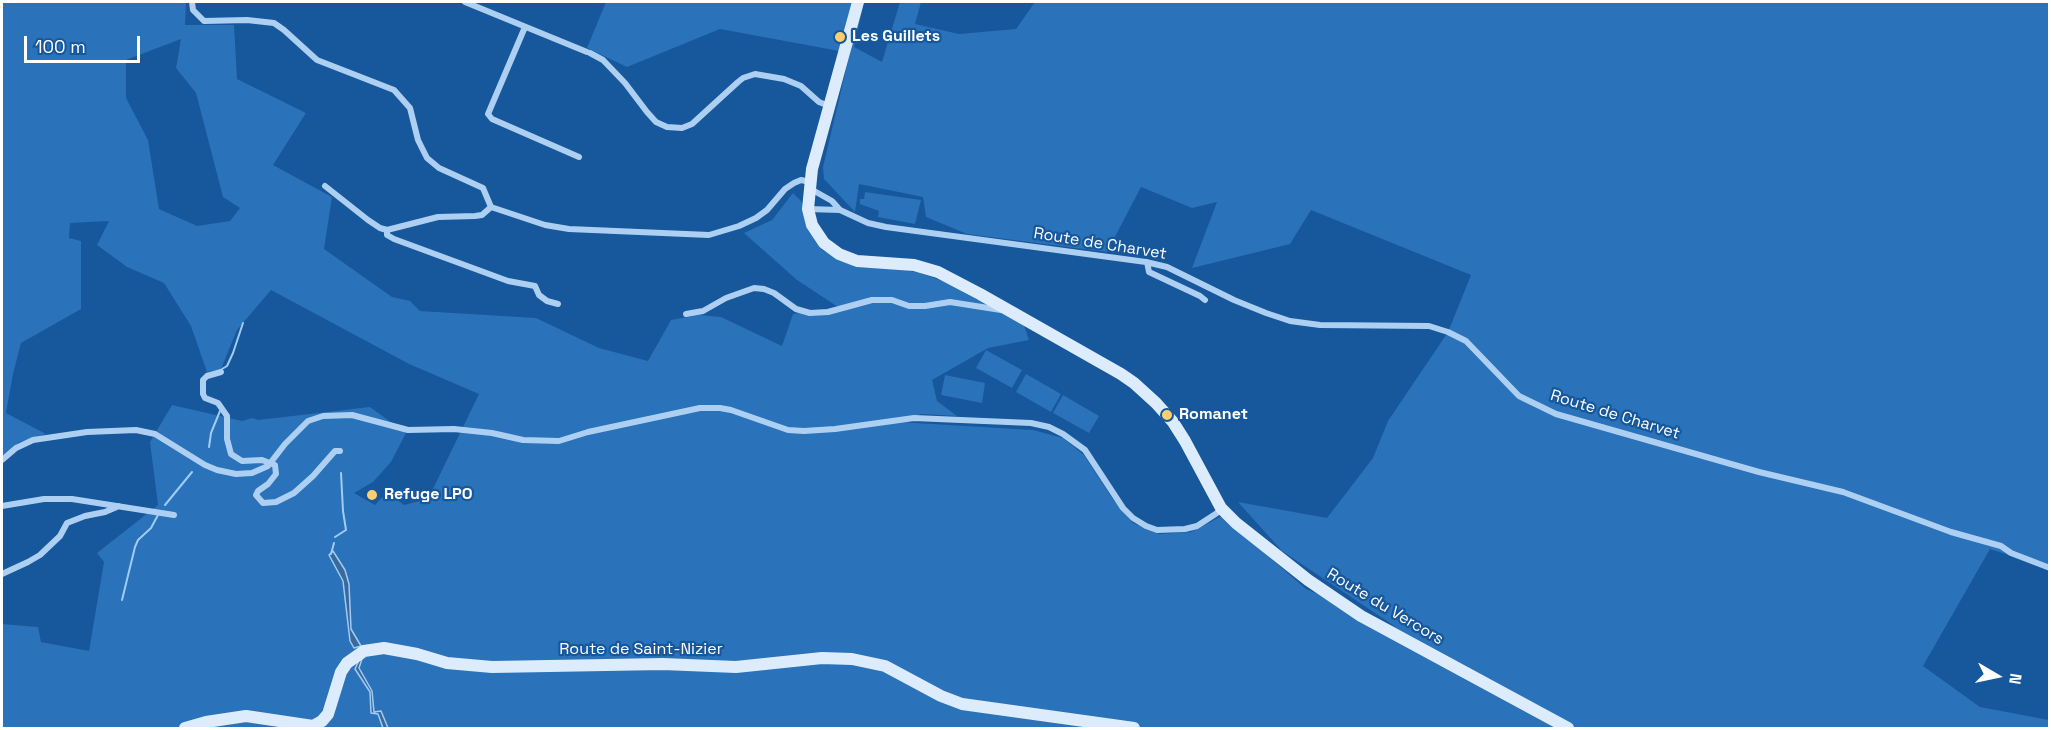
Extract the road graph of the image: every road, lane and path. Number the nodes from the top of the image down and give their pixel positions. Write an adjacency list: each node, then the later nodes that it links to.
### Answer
1 (192, 2): 9 (street)
2 (465, 2): 4 (street)
3 (860, 4): 5 (main road)
4 (525, 27): 5 (street); 6 (street)
5 (829, 106): 7 (main road)
6 (579, 157)
7 (810, 185): 9 (street); 10 (main road); 11 (street, Route de Charvet)
8 (325, 186): 12 (street)
9 (491, 207): 12 (street)
10 (808, 209): 11 (street, Route de Charvet); 16 (main road, Route du Vercors)
11 (840, 210): 13 (street, Route de Charvet)
12 (387, 230): 15 (street)
13 (1148, 262): 14 (street); 26 (street, Route de Charvet)
14 (1205, 300)
15 (558, 304)
16 (1011, 312): 17 (street); 24 (main road, Route du Vercors)
17 (686, 314)
18 (221, 372): 21 (street)
19 (340, 451): 21 (street)
20 (2, 459): 21 (street)
21 (270, 463): 24 (street)
22 (2, 506): 23 (street)
23 (120, 506): 25 (street); 27 (street)
24 (1221, 508): 30 (main road, Route du Vercors)
25 (174, 515)
26 (2049, 568)
27 (2, 574)
28 (185, 729): 29 (main road, Route de Saint-Nizier)
29 (1134, 729)
30 (1568, 729)

